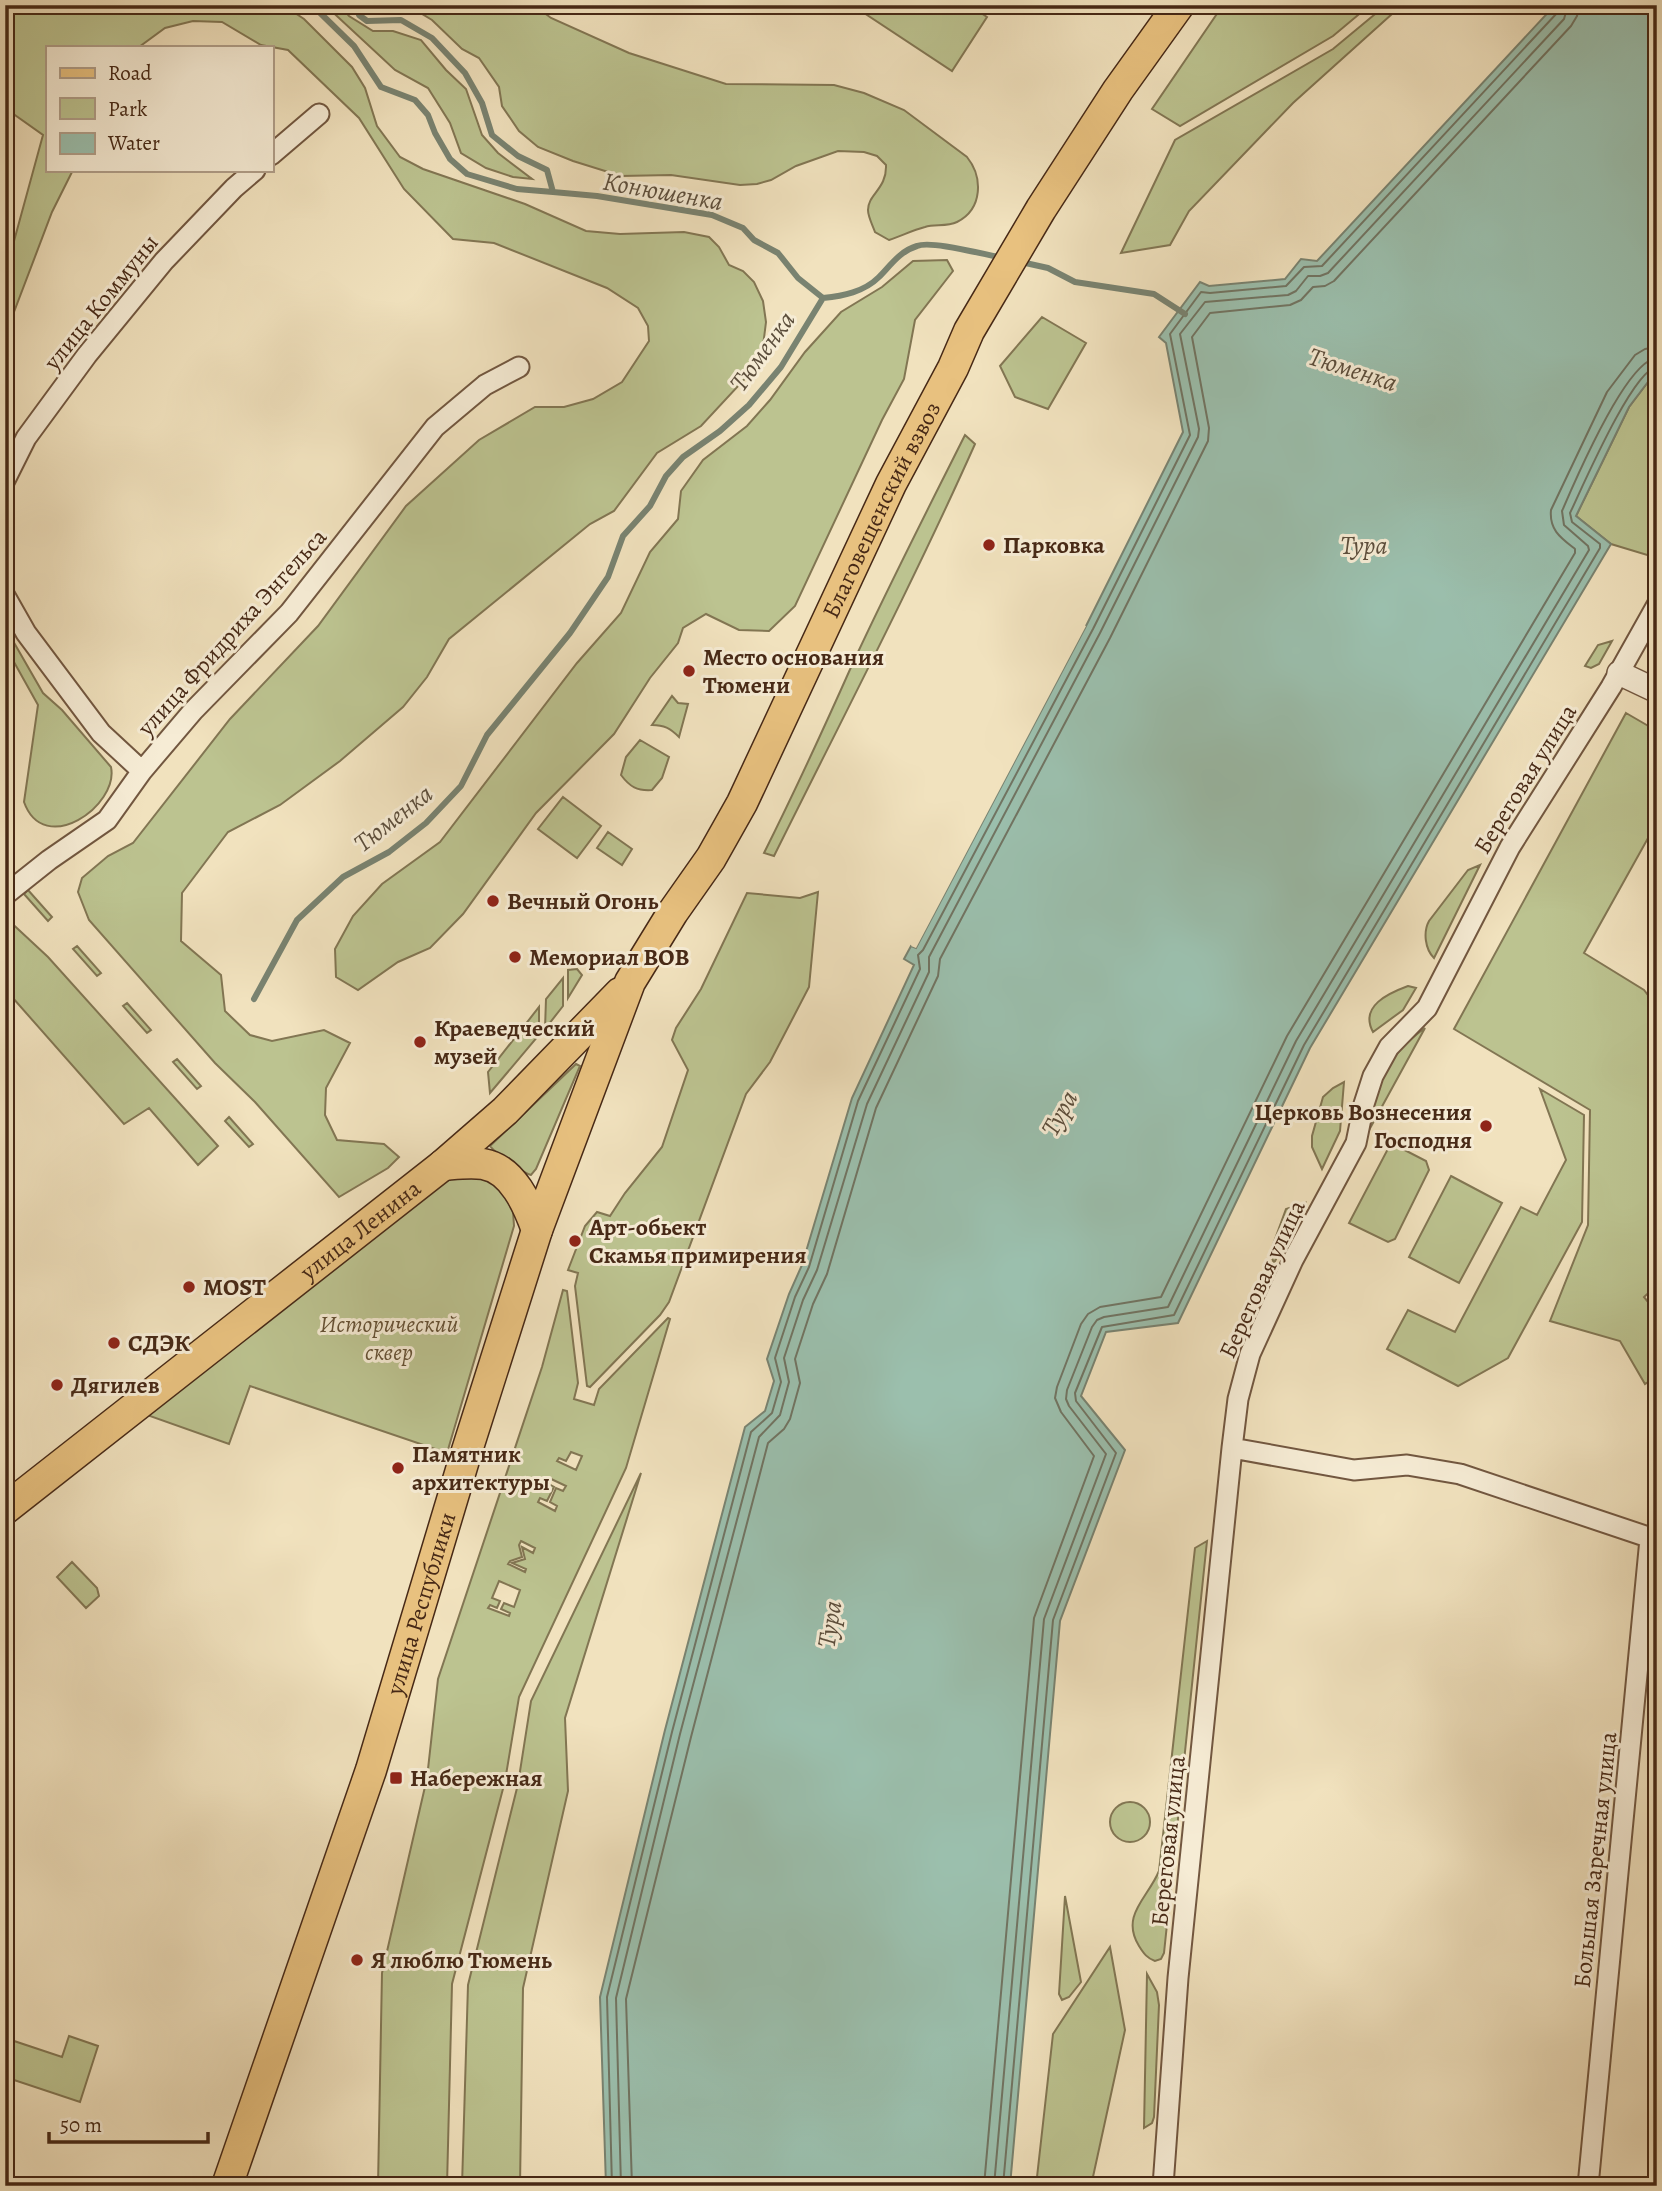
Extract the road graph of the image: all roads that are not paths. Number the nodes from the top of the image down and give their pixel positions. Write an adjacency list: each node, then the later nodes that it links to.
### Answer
1 (1179, 5): 13 (main road, Благовещенский взвоз)
2 (318, 114): 3 (street)
3 (273, 153)
4 (253, 172): 6 (street, улица Коммуны)
5 (519, 367): 11 (street, улица Фридриха Энгельса)
6 (5, 480)
7 (5, 596): 11 (street)
8 (1657, 605): 9 (street, Береговая улица)
9 (1619, 673): 10 (street); 16 (street, Береговая улица)
10 (1657, 691)
11 (142, 771): 12 (street, улица Фридриха Энгельса)
12 (5, 895)
13 (630, 982): 14 (main road, улица Ленина); 15 (main road, улица Республики)
14 (443, 1165): 15 (main road); 17 (main road, улица Ленина)
15 (537, 1230): 19 (main road, улица Республики)
16 (1232, 1448): 18 (street); 20 (street, Береговая улица)
17 (5, 1508)
18 (1654, 1539): 21 (street, Большая Заречная улица)
19 (227, 2186)
20 (1163, 2186)
21 (1588, 2186)

